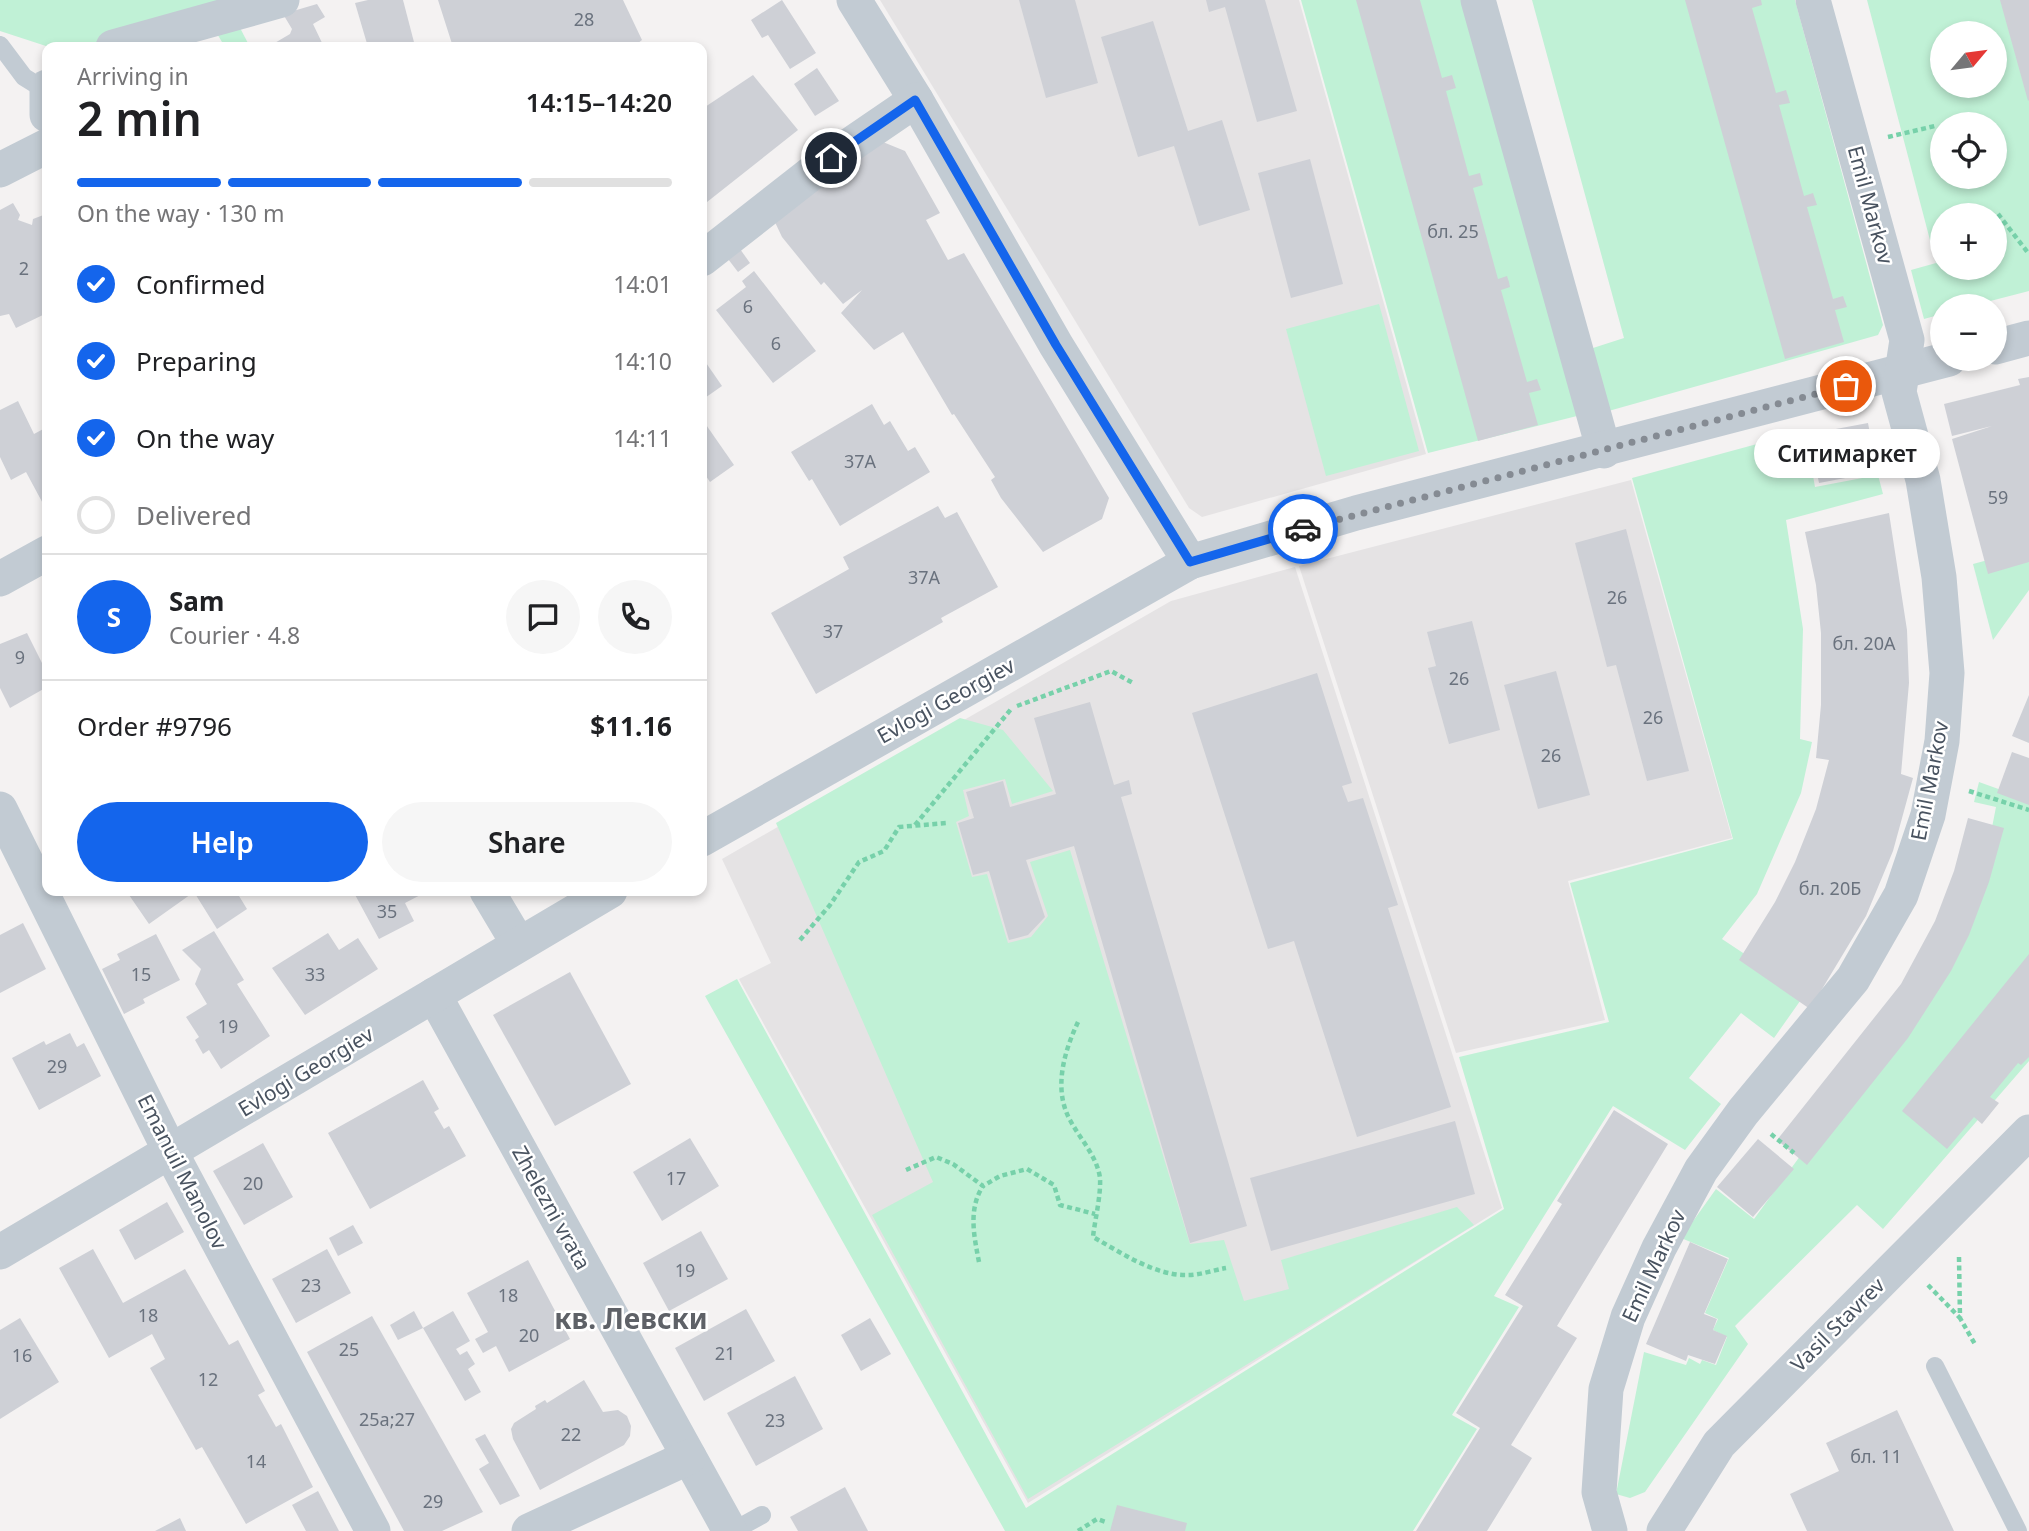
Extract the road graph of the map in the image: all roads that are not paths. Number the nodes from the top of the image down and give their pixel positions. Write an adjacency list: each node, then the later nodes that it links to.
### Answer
1 (282, 0): 5 (street)
2 (854, 0): 8 (street)
3 (1478, 0): 16 (street)
4 (1813, 0): 15 (street, Emil Markov)
5 (131, 42)
6 (0, 45): 7 (lane)
7 (42, 93)
8 (915, 100): 11 (street); 18 (street)
9 (42, 149): 10 (street)
10 (0, 170)
11 (707, 255)
12 (2029, 338): 13 (street)
13 (2007, 344)
14 (1930, 364): 15 (street, Evlogi Georgiev)
15 (1900, 372): 16 (street, Evlogi Georgiev); 37 (street, Emil Markov)
16 (1604, 451): 18 (street, Evlogi Georgiev)
17 (42, 556): 19 (street)
18 (1190, 562): 21 (street, Evlogi Georgiev)
19 (0, 579)
20 (0, 809): 22 (street, Emanuil Manolov)
21 (707, 836)
22 (42, 893)
23 (43, 896): 29 (street, Emanuil Manolov)
24 (490, 896): 26 (street)
25 (601, 896): 26 (street, Evlogi Georgiev)
26 (518, 943): 27 (street, Evlogi Georgiev)
27 (433, 995): 29 (street, Evlogi Georgiev); 32 (street, Zhelezni vrata)
28 (2029, 1132): 38 (street, Vasil Stavrev)
29 (170, 1151): 30 (street, Evlogi Georgiev); 34 (street, Emanuil Manolov)
30 (0, 1252)
31 (1935, 1366): 39 (lane)
32 (689, 1458): 35 (street); 36 (street, Zhelezni vrata)
33 (762, 1514): 36 (lane)
34 (373, 1531)
35 (529, 1531)
36 (732, 1531)
37 (1610, 1531)
38 (1664, 1531)
39 (2018, 1531)

